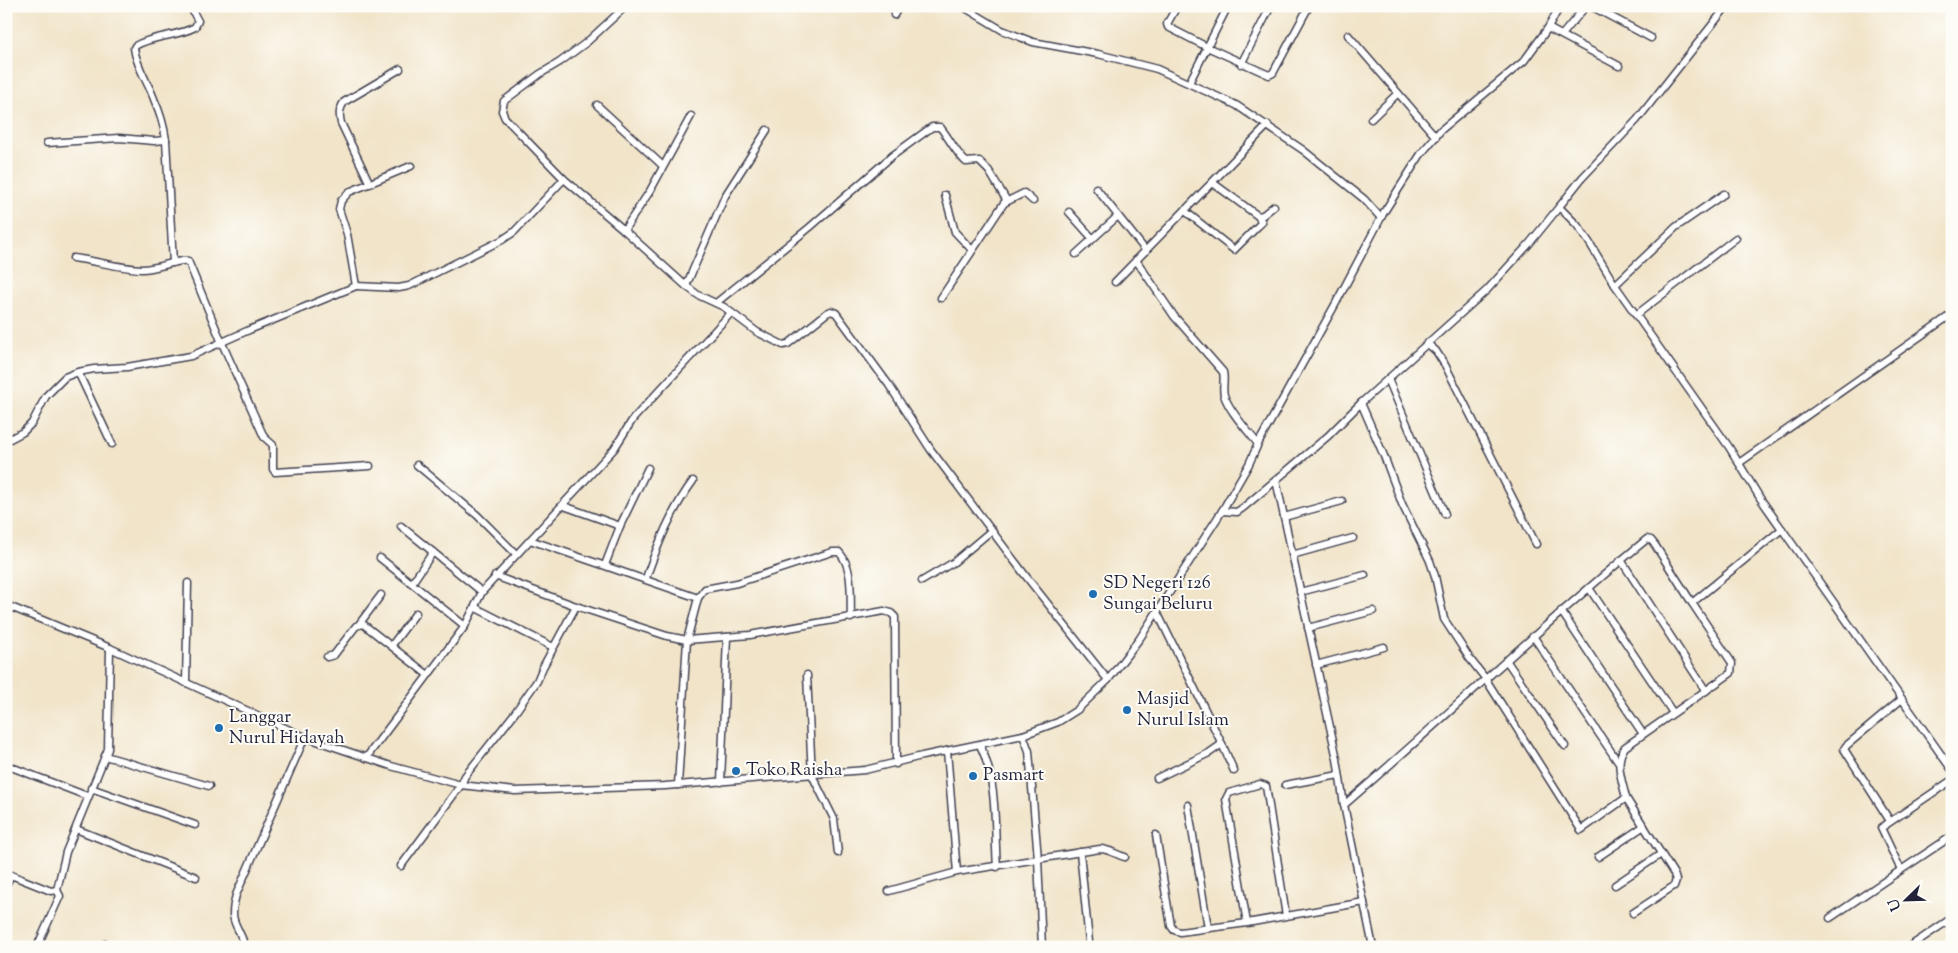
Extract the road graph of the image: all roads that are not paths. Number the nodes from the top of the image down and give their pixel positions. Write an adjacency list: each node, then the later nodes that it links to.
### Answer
1 (190, 6): 30 (street)
2 (626, 6): 34 (street)
3 (899, 6): 13 (street)
4 (1177, 6): 18 (street)
5 (1228, 6): 18 (street)
6 (1271, 6): 19 (street)
7 (1309, 6): 19 (street)
8 (1560, 6): 14 (street)
9 (1586, 6): 16 (street)
10 (1591, 6): 17 (street)
11 (1726, 6): 43 (street)
12 (963, 7): 22 (street)
13 (894, 14)
14 (1548, 28): 16 (street); 29 (street)
15 (1348, 34): 23 (street)
16 (1562, 35): 20 (street)
17 (1651, 38)
18 (1207, 47): 19 (street); 22 (street)
19 (1241, 64)
20 (1618, 66)
21 (400, 69): 36 (street)
22 (1189, 84): 27 (street)
23 (1398, 92): 26 (street); 29 (street)
24 (597, 105): 33 (street)
25 (691, 116): 33 (street)
26 (1371, 119)
27 (1268, 125): 35 (street); 46 (street)
28 (767, 130): 61 (street)
29 (1436, 137): 46 (street)
30 (166, 140): 31 (street); 57 (street)
31 (48, 143)
32 (411, 166): 36 (street)
33 (663, 166): 49 (street)
34 (564, 179): 49 (street); 60 (street)
35 (1212, 183): 44 (street); 48 (street)
36 (370, 184): 60 (street)
37 (1096, 188): 47 (street)
38 (1724, 194): 59 (street)
39 (945, 195): 52 (street)
40 (1007, 200): 41 (street); 52 (street); 63 (street)
41 (1033, 201)
42 (1274, 206): 48 (street)
43 (1559, 207): 59 (street); 68 (street)
44 (1185, 211): 48 (street); 53 (street)
45 (1069, 212): 51 (street)
46 (1383, 215): 74 (street)
47 (1118, 216): 51 (street); 53 (street)
48 (1258, 216)
49 (624, 230): 61 (street)
50 (1736, 238): 66 (street)
51 (1093, 239): 54 (street)
52 (972, 250): 62 (street)
53 (1146, 251): 56 (street)
54 (1076, 254)
55 (73, 258): 57 (street)
56 (1136, 260): 58 (street); 74 (street)
57 (173, 264): 67 (street)
58 (1114, 282)
59 (1615, 285): 66 (street)
60 (356, 286): 67 (street)
61 (686, 286): 63 (street)
62 (941, 298)
63 (716, 303): 64 (street)
64 (731, 313): 82 (street); 89 (street)
65 (1952, 314): 75 (street)
66 (1636, 315): 75 (street)
67 (222, 343): 69 (street); 77 (street)
68 (1428, 344): 70 (street); 92 (street)
69 (78, 372): 72 (street); 73 (street)
70 (1388, 379): 71 (street); 84 (street)
71 (1361, 403): 79 (street); 134 (street)
72 (6, 441)
73 (112, 444)
74 (1258, 444): 83 (street)
75 (1739, 463): 88 (street)
76 (417, 465): 94 (street)
77 (370, 466)
78 (648, 468): 87 (street)
79 (1276, 480): 83 (street); 85 (street)
80 (692, 482): 101 (street)
81 (1342, 501): 85 (street)
82 (564, 506): 87 (street); 91 (street)
83 (1222, 511): 116 (street)
84 (1446, 514)
85 (1284, 517): 95 (street)
86 (401, 526): 93 (street)
87 (620, 526): 98 (street)
88 (1782, 529): 110 (street); 138 (street)
89 (992, 530): 102 (street); 135 (street)
90 (1353, 538): 95 (street)
91 (530, 540): 94 (street); 98 (street)
92 (1536, 544)
93 (433, 552): 104 (street); 106 (street)
94 (516, 554): 100 (street)
95 (1292, 556): 107 (street)
96 (380, 558): 104 (street)
97 (1621, 560): 105 (street); 110 (street); 137 (street)
98 (605, 565): 101 (street)
99 (1365, 575): 107 (street)
100 (495, 576): 106 (street); 112 (street)
101 (646, 578): 109 (street)
102 (922, 581)
103 (188, 583): 136 (street)
104 (412, 583): 120 (street)
105 (1589, 588): 115 (street); 139 (street)
106 (482, 592): 113 (street)
107 (1300, 592): 121 (street)
108 (381, 595): 119 (street)
109 (698, 598): 118 (street); 124 (street)
110 (1692, 603): 137 (street)
111 (6, 605): 128 (street)
112 (576, 606): 124 (street); 126 (street)
113 (476, 608): 120 (street); 126 (street)
114 (1373, 611): 121 (street)
115 (1561, 611): 122 (street); 140 (street)
116 (1157, 612): 135 (street); 143 (street)
117 (416, 613): 125 (street)
118 (851, 618): 123 (street); 150 (street)
119 (360, 623): 125 (street); 129 (street)
120 (465, 626): 132 (street)
121 (1308, 628): 131 (street)
122 (1533, 636): 130 (street); 149 (street)
123 (727, 637): 124 (street); 158 (street)
124 (687, 640): 159 (street)
125 (392, 645): 132 (street)
126 (553, 647): 160 (street)
127 (1384, 647): 131 (street)
128 (110, 648): 136 (street); 147 (street)
129 (327, 657)
130 (1506, 660): 134 (street); 145 (street)
131 (1316, 665): 155 (street)
132 (428, 675): 148 (street)
133 (807, 675): 154 (street)
134 (1485, 678): 165 (street); 166 (street)
135 (1108, 680): 141 (street)
136 (186, 683): 142 (street)
137 (1706, 691): 139 (street)
138 (1902, 699): 152 (street); 168 (street)
139 (1674, 713): 140 (street)
140 (1643, 734): 149 (street)
141 (1023, 735): 144 (street); 179 (street)
142 (305, 736): 148 (street); 201 (street)
143 (1222, 744): 153 (street); 156 (street)
144 (980, 745): 146 (street); 181 (street)
145 (1565, 746)
146 (947, 751): 150 (street); 183 (street)
147 (105, 756): 162 (street); 163 (street)
148 (366, 758): 160 (street)
149 (1618, 762): 165 (street)
150 (896, 764): 154 (street)
151 (6, 765): 164 (street)
152 (1952, 770)
153 (1234, 771)
154 (812, 775): 158 (street); 175 (street)
155 (1339, 775): 161 (street); 166 (street)
156 (1158, 778)
157 (1952, 780): 168 (street)
158 (721, 782): 159 (street)
159 (678, 784): 160 (street)
160 (461, 785): 180 (street)
161 (1285, 785)
162 (209, 786)
163 (91, 788): 164 (street); 169 (street)
164 (87, 796): 171 (street)
165 (1626, 798): 170 (street)
166 (1344, 805): 190 (street)
167 (1188, 806): 196 (street)
168 (1890, 821): 182 (street)
169 (195, 825)
170 (1644, 826): 176 (street); 178 (street)
171 (76, 829): 185 (street); 188 (street)
172 (1156, 835): 196 (street)
173 (1952, 836): 182 (street)
174 (1080, 852): 177 (street); 179 (street); 197 (street)
175 (838, 854)
176 (1661, 854): 187 (street); 191 (street)
177 (1125, 856)
178 (1598, 858)
179 (1038, 860): 181 (street); 202 (street)
180 (401, 866)
181 (997, 867): 183 (street)
182 (1902, 870): 193 (street)
183 (957, 872): 189 (street)
184 (9, 874): 186 (street); 188 (street)
185 (196, 877)
186 (6, 885)
187 (1615, 885)
188 (57, 890): 198 (street)
189 (889, 891)
190 (1364, 902): 192 (street); 203 (street)
191 (1633, 913)
192 (1286, 916): 195 (street); 195 (street)
193 (1830, 918)
194 (1952, 918): 204 (street)
195 (1246, 923): 196 (street)
196 (1208, 928)
197 (1089, 942)
198 (38, 947)
199 (100, 947): 200 (street)
200 (112, 947)
201 (245, 947)
202 (1042, 947)
203 (1373, 947)
204 (1909, 947)

